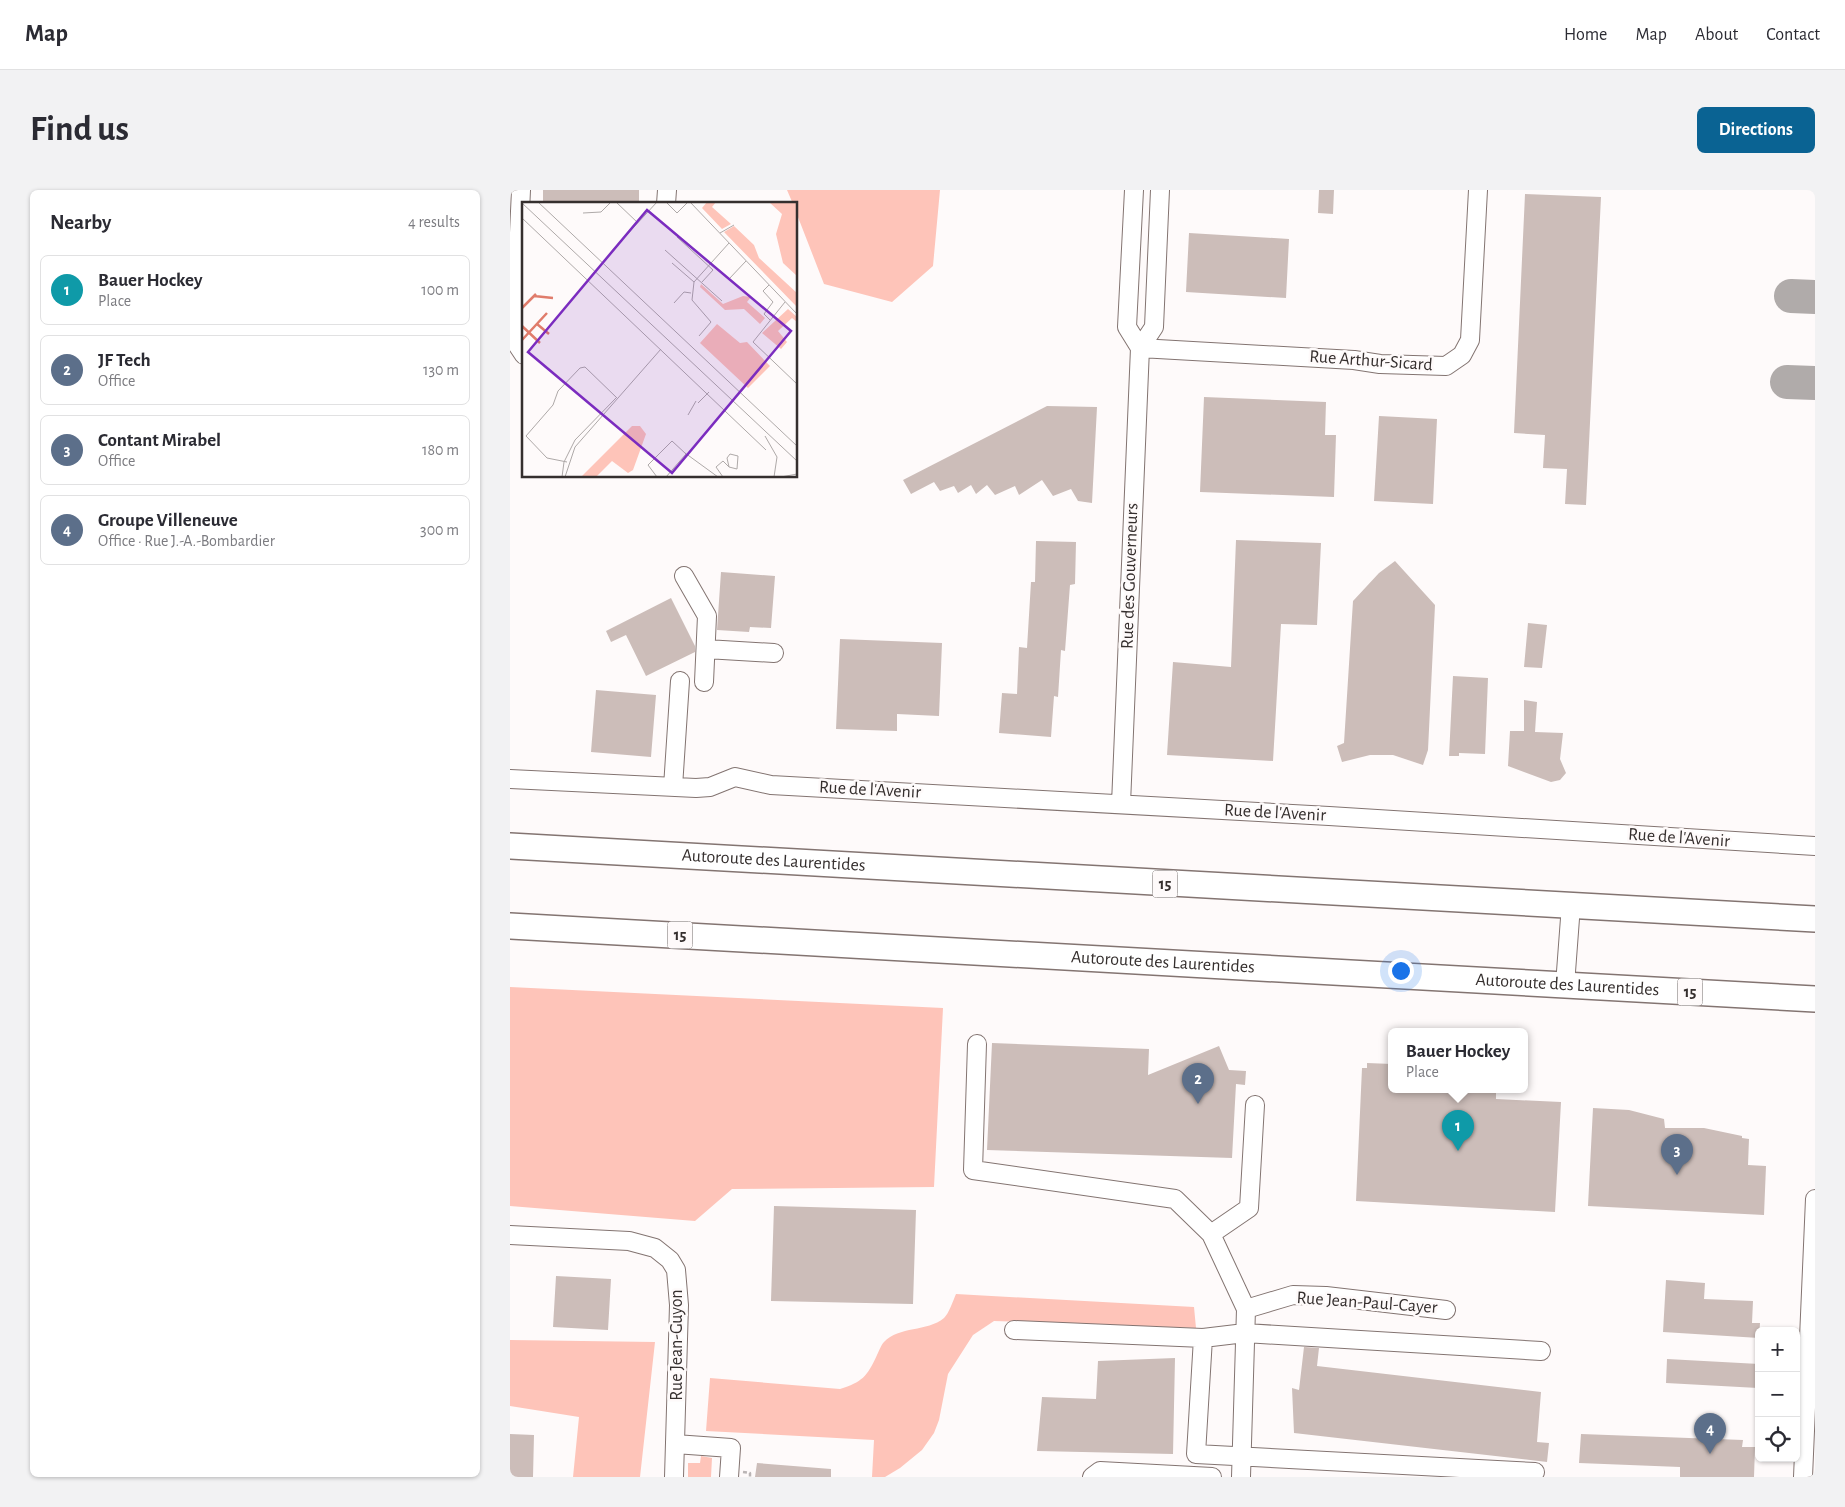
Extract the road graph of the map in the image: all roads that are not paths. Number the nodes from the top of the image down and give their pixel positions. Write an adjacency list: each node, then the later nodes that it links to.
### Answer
1 (520, 190): 6 (street)
2 (1134, 190): 5 (street)
3 (1160, 190): 5 (street)
4 (1478, 190): 5 (street, Rue Arthur-Sicard)
5 (1140, 348): 14 (street, Rue des Gouverneurs)
6 (522, 351)
7 (684, 576): 8 (street)
8 (706, 649): 9 (street); 11 (street)
9 (774, 653)
10 (680, 681): 13 (street)
11 (704, 682)
12 (510, 779): 13 (street)
13 (673, 787): 14 (street, Rue de l'Avenir)
14 (1122, 804): 16 (street, Rue de l'Avenir)
15 (510, 846): 17 (highway, Autoroute des Laurentides / 15)
16 (1815, 846)
17 (1570, 906): 18 (highway, Autoroute des Laurentides / 15); 20 (street)
18 (1815, 919)
19 (510, 926): 20 (highway, Autoroute des Laurentides / 15)
20 (1565, 985): 21 (highway, Autoroute des Laurentides / 15)
21 (1815, 999)
22 (977, 1044): 25 (street)
23 (1255, 1105): 25 (street)
24 (1815, 1199): 33 (street)
25 (1210, 1234): 27 (street)
26 (510, 1236): 34 (street, Rue Jean-Guyon)
27 (1246, 1309): 28 (street, Rue Jean-Paul-Cayer); 30 (street)
28 (1446, 1310)
29 (1014, 1330): 31 (street)
30 (1245, 1333): 31 (street); 32 (street); 35 (street)
31 (1203, 1338): 35 (street)
32 (1541, 1351)
33 (1812, 1371): 43 (street)
34 (675, 1444): 38 (street, Rue Jean-Guyon); 39 (street)
35 (1241, 1455): 37 (street); 42 (street)
36 (1535, 1472): 37 (street)
37 (1503, 1474)
38 (674, 1477)
39 (729, 1477)
40 (1092, 1477): 41 (street)
41 (1212, 1477)
42 (1241, 1477)
43 (1803, 1477)

